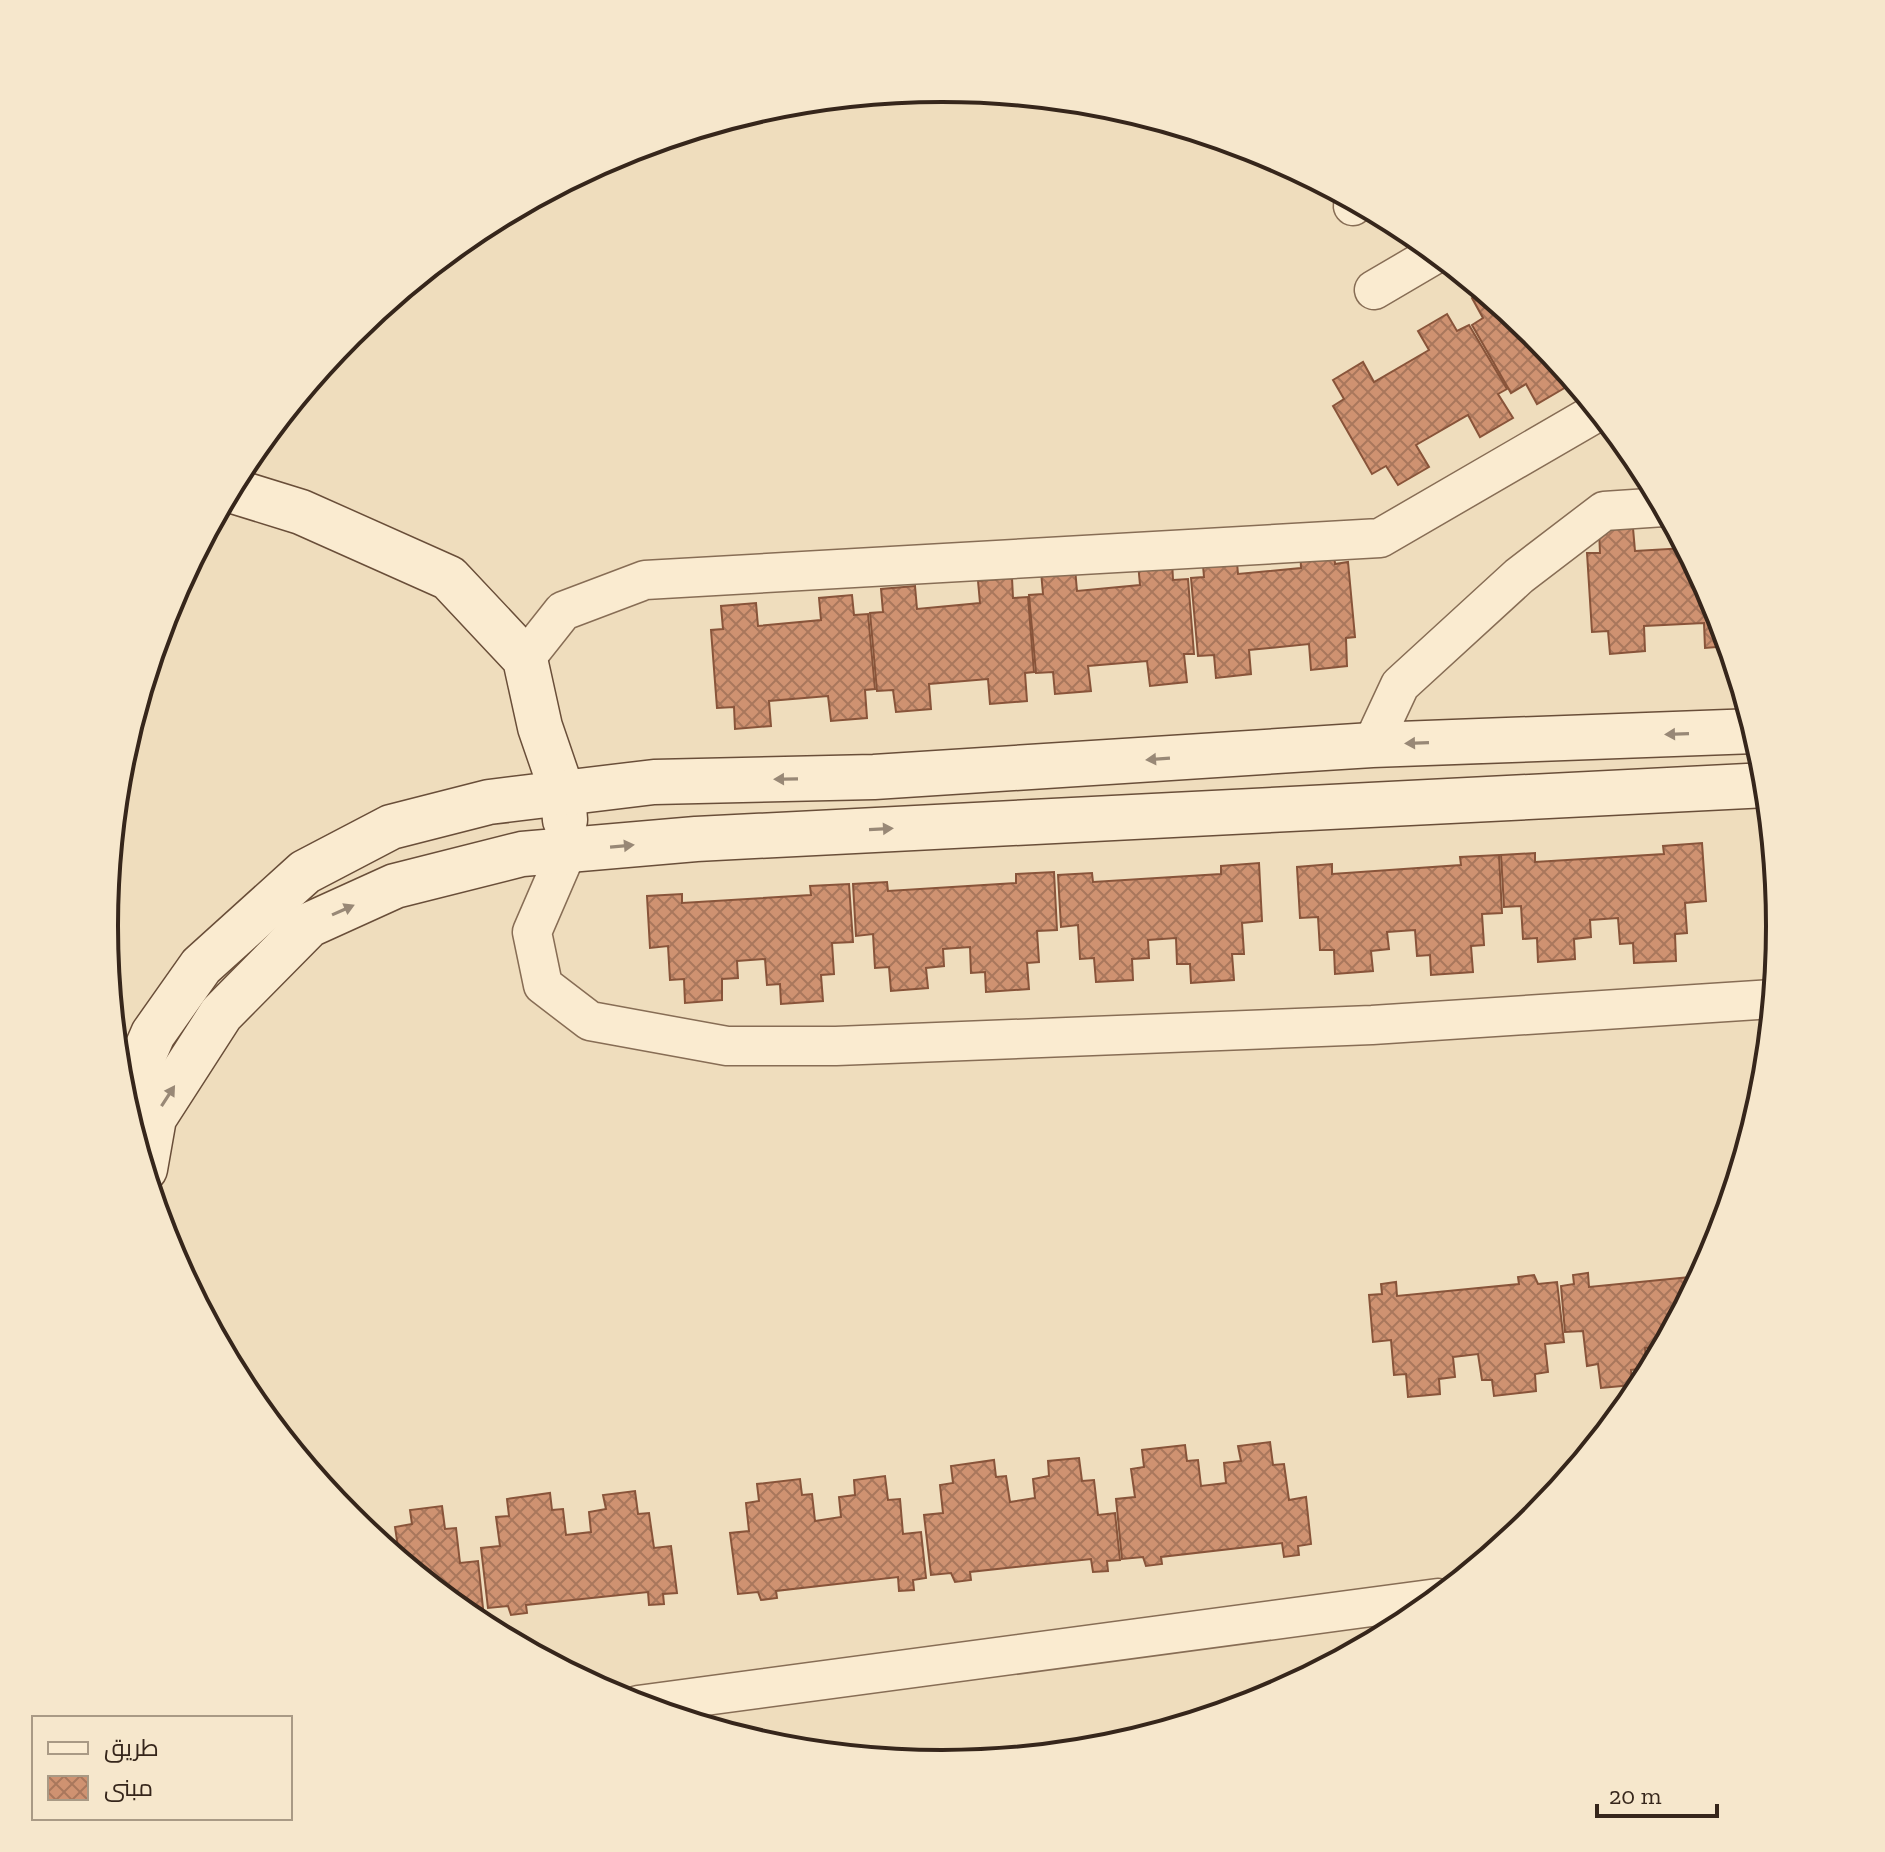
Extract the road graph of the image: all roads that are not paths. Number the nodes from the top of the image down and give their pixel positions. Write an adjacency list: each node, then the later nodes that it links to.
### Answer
1 (1426, 259): 2 (street)
2 (1374, 290)
3 (1590, 416): 6 (street)
4 (241, 494): 6 (street)
5 (1652, 508): 8 (street)
6 (525, 659): 10 (street)
7 (1743, 731): 8 (street, one-way to 8)
8 (1372, 745): 10 (street, one-way to 10)
9 (1754, 786): 11 (street, one-way to 9)
10 (563, 794): 11 (street); 13 (street)
11 (567, 851): 12 (street); 14 (street, one-way to 11)
12 (1763, 1000)
13 (133, 1080)
14 (149, 1146)
15 (1414, 1601): 16 (street)
16 (665, 1701)

